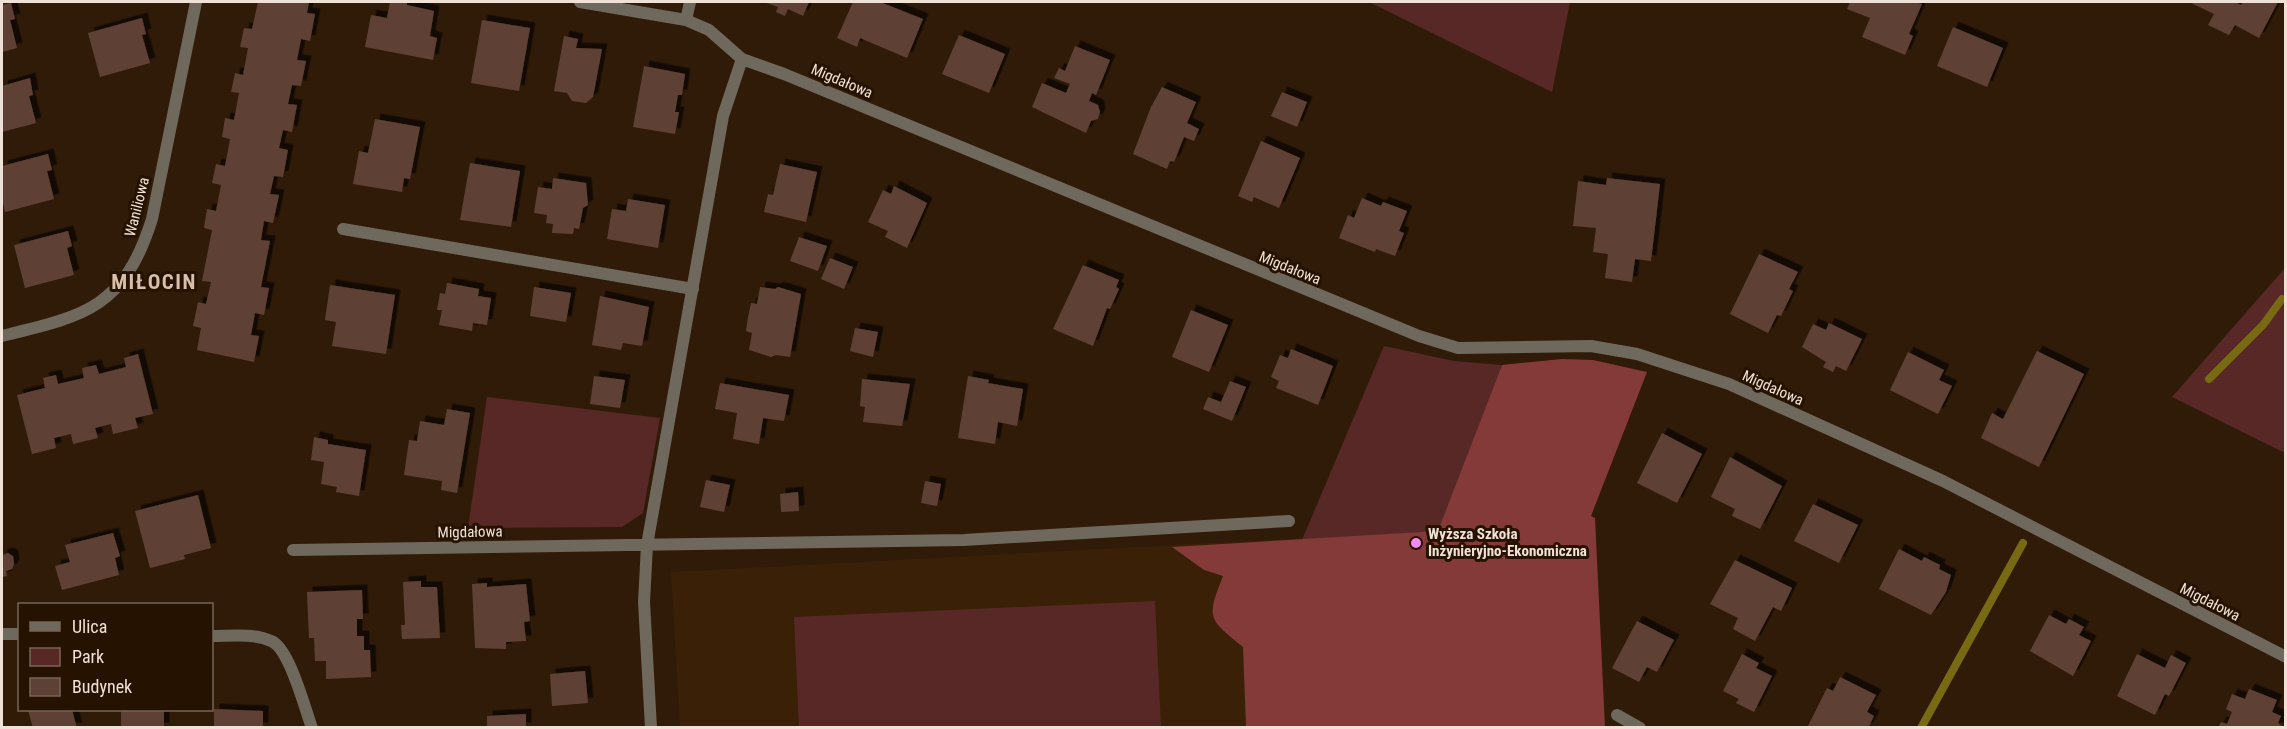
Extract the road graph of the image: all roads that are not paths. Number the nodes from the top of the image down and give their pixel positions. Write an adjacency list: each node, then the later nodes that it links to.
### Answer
1 (196, 2): 8 (street, Waniliowa)
2 (580, 2): 4 (street)
3 (690, 2): 4 (street)
4 (686, 20): 5 (street)
5 (742, 59): 7 (street); 15 (street, Migdałowa)
6 (343, 229): 7 (street)
7 (693, 289): 10 (street)
8 (2, 336)
9 (1289, 521): 10 (street, Migdałowa)
10 (647, 545): 11 (street, Migdałowa); 18 (street)
11 (293, 550)
12 (2, 634): 13 (street)
13 (18, 634)
14 (213, 636): 17 (street)
15 (2286, 657)
16 (1617, 715): 19 (street)
17 (312, 728)
18 (651, 728)
19 (1640, 728)

